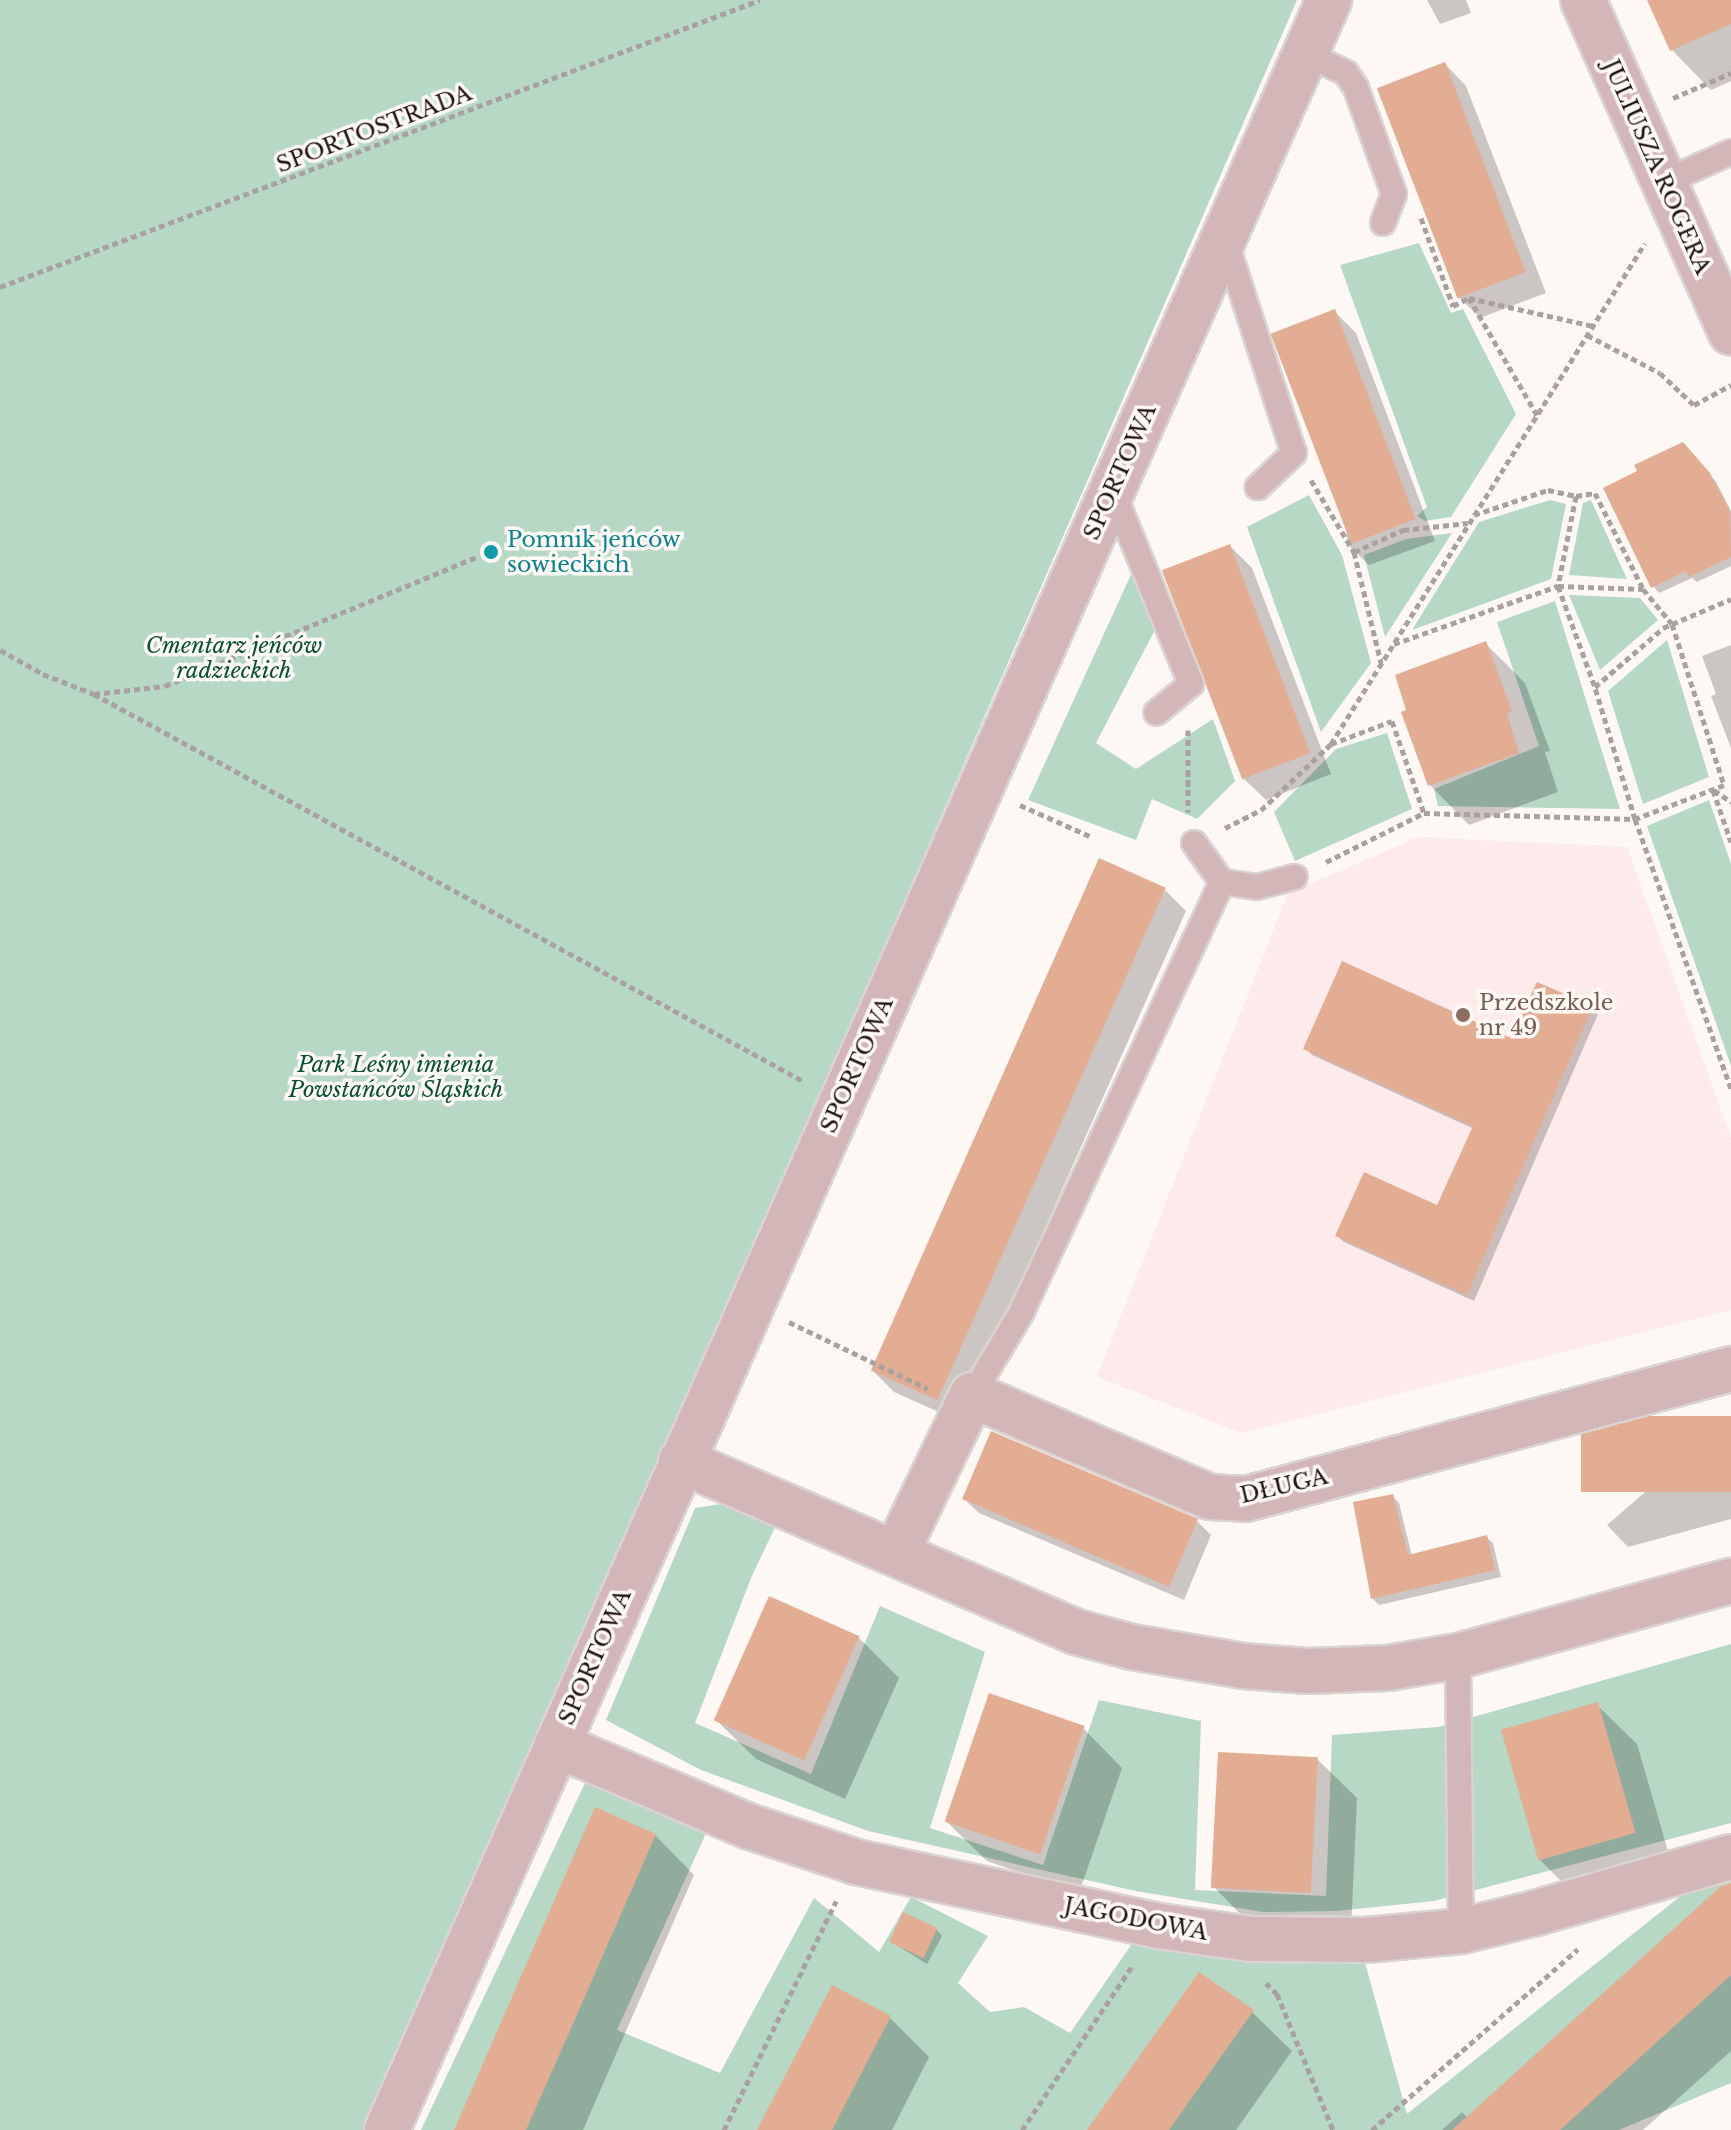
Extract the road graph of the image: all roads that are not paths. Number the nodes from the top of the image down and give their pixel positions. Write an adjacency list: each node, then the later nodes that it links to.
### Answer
1 (1329, 0): 3 (street, SPORTOWA)
2 (1583, 0): 5 (street, JULIUSZA ROGERA)
3 (1305, 53): 6 (lane); 7 (street, SPORTOWA)
4 (1731, 152): 5 (lane)
5 (1668, 190): 8 (street, JULIUSZA ROGERA)
6 (1383, 223)
7 (1223, 235): 9 (lane); 10 (street, SPORTOWA)
8 (1731, 333)
9 (1258, 487)
10 (1112, 490): 11 (lane); 17 (street, SPORTOWA)
11 (1156, 713)
12 (1194, 843): 14 (lane)
13 (1295, 877): 14 (lane)
14 (1222, 882): 16 (lane)
15 (1731, 1369): 16 (street, DŁUGA)
16 (969, 1401): 18 (street)
17 (681, 1461): 18 (street); 21 (street, SPORTOWA)
18 (896, 1553): 20 (street)
19 (1731, 1581): 20 (street)
20 (1458, 1656): 23 (lane)
21 (557, 1745): 23 (street, JAGODOWA); 24 (street, SPORTOWA)
22 (1731, 1857): 23 (street, JAGODOWA)
23 (1461, 1931)
24 (387, 2130)

